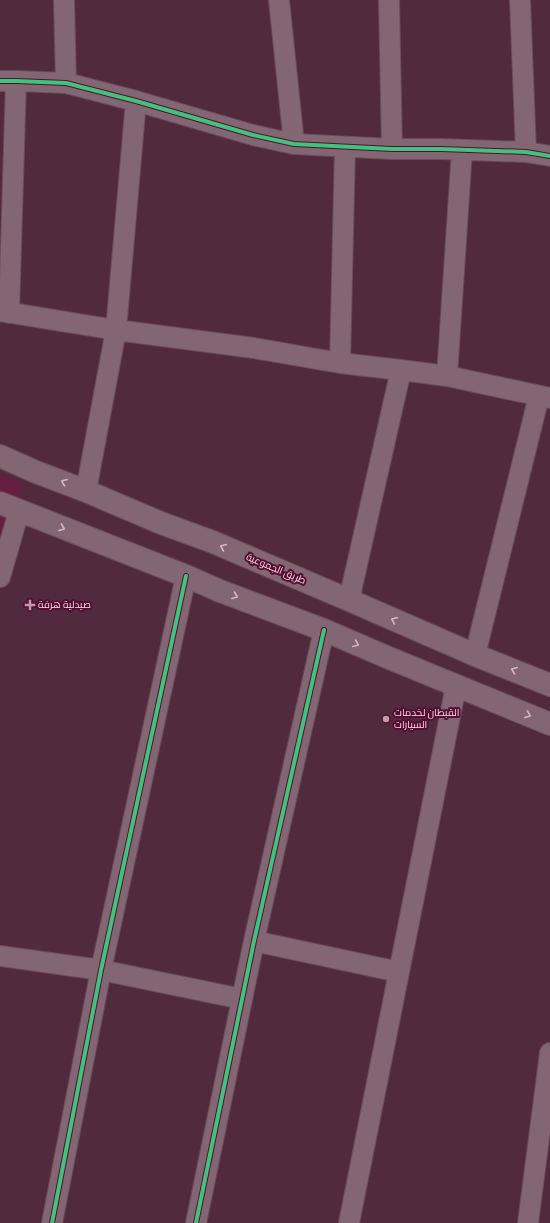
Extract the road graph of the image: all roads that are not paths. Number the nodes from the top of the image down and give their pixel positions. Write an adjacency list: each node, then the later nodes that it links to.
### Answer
1 (64, 0): 6 (street)
2 (279, 0): 8 (street)
3 (389, 0): 10 (street)
4 (520, 0): 12 (street)
5 (8, 81): 6 (street); 14 (street)
6 (66, 83): 7 (street)
7 (136, 101): 8 (street); 15 (street)
8 (294, 144): 9 (street)
9 (345, 147): 10 (street); 16 (street)
10 (392, 149): 11 (street)
11 (462, 150): 12 (street); 18 (street)
12 (526, 152): 13 (street)
13 (550, 156)
14 (4, 312): 15 (street)
15 (116, 330): 16 (street); 21 (street)
16 (340, 363): 17 (street)
17 (401, 370): 18 (street); 25 (street)
18 (447, 376): 19 (street)
19 (545, 397): 27 (street)
20 (0, 456): 21 (main road, طريق الجموعية, one-way to 20)
21 (86, 491): 25 (main road, طريق الجموعية, one-way to 21)
22 (9, 507): 23 (main road, one-way to 23); 24 (street)
23 (186, 576): 26 (main road, one-way to 26); 33 (street)
24 (0, 577)
25 (349, 600): 27 (main road, طريق الجموعية, one-way to 25)
26 (324, 630): 29 (main road, one-way to 29); 31 (street)
27 (475, 655): 28 (main road, طريق الجموعية, one-way to 27)
28 (550, 685)
29 (456, 686): 30 (main road, one-way to 30); 34 (street)
30 (550, 724)
31 (254, 941): 34 (street); 35 (street)
32 (0, 956): 33 (street)
33 (101, 970): 35 (street); 37 (street)
34 (399, 972): 39 (street)
35 (242, 999): 38 (street)
36 (550, 1053): 40 (street)
37 (52, 1223)
38 (196, 1223)
39 (349, 1223)
40 (528, 1223)

